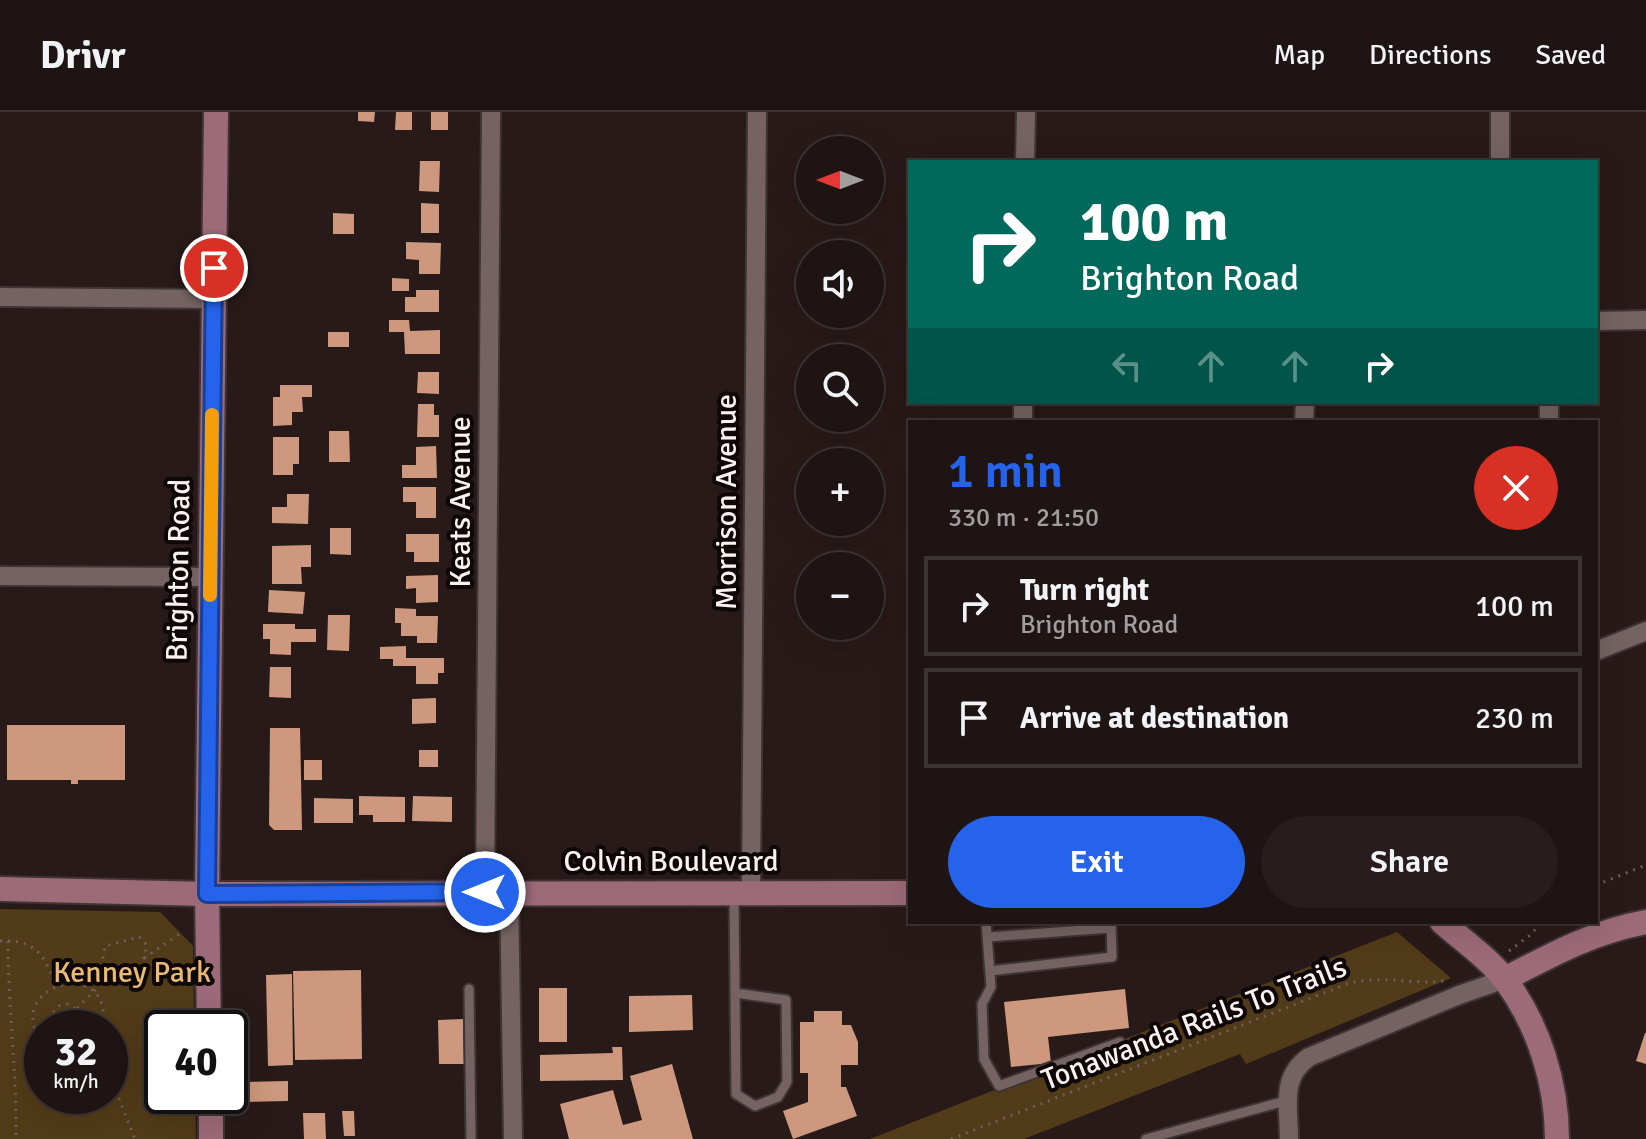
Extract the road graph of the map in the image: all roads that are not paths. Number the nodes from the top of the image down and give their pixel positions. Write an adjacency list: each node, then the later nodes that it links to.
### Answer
1 (216, 112): 9 (street, Brighton Road)
2 (491, 112): 17 (street, Keats Avenue)
3 (757, 112): 18 (street, Morrison Avenue)
4 (1026, 112): 6 (street)
5 (1500, 112): 7 (street)
6 (1025, 160)
7 (1500, 160)
8 (0, 297): 9 (street)
9 (213, 299): 13 (street, Brighton Road)
10 (1646, 320): 11 (street)
11 (1598, 321)
12 (0, 576): 13 (street)
13 (210, 577): 20 (street, Brighton Road)
14 (1646, 631): 15 (street)
15 (1598, 650)
16 (0, 889): 20 (street, Colvin Boulevard)
17 (497, 892): 18 (street, Colvin Boulevard); 20 (street, Colvin Boulevard); 36 (street, Keats Avenue)
18 (742, 893): 19 (street, Colvin Boulevard); 29 (lane)
19 (908, 893)
20 (207, 894): 30 (street, Brighton Road)
21 (1646, 922): 27 (street)
22 (986, 924): 25 (lane)
23 (1444, 924): 27 (street)
24 (1111, 925): 25 (lane); 26 (lane)
25 (988, 937): 26 (lane)
26 (990, 971): 31 (lane)
27 (1505, 979): 32 (street); 39 (street)
28 (469, 989): 35 (lane)
29 (735, 993): 29 (lane)
30 (209, 1010)
31 (1120, 1042)
32 (1289, 1100): 37 (lane); 38 (street)
33 (211, 1114): 34 (street)
34 (211, 1139)
35 (471, 1139)
36 (513, 1139)
37 (1146, 1139)
38 (1289, 1139)
39 (1557, 1139)

